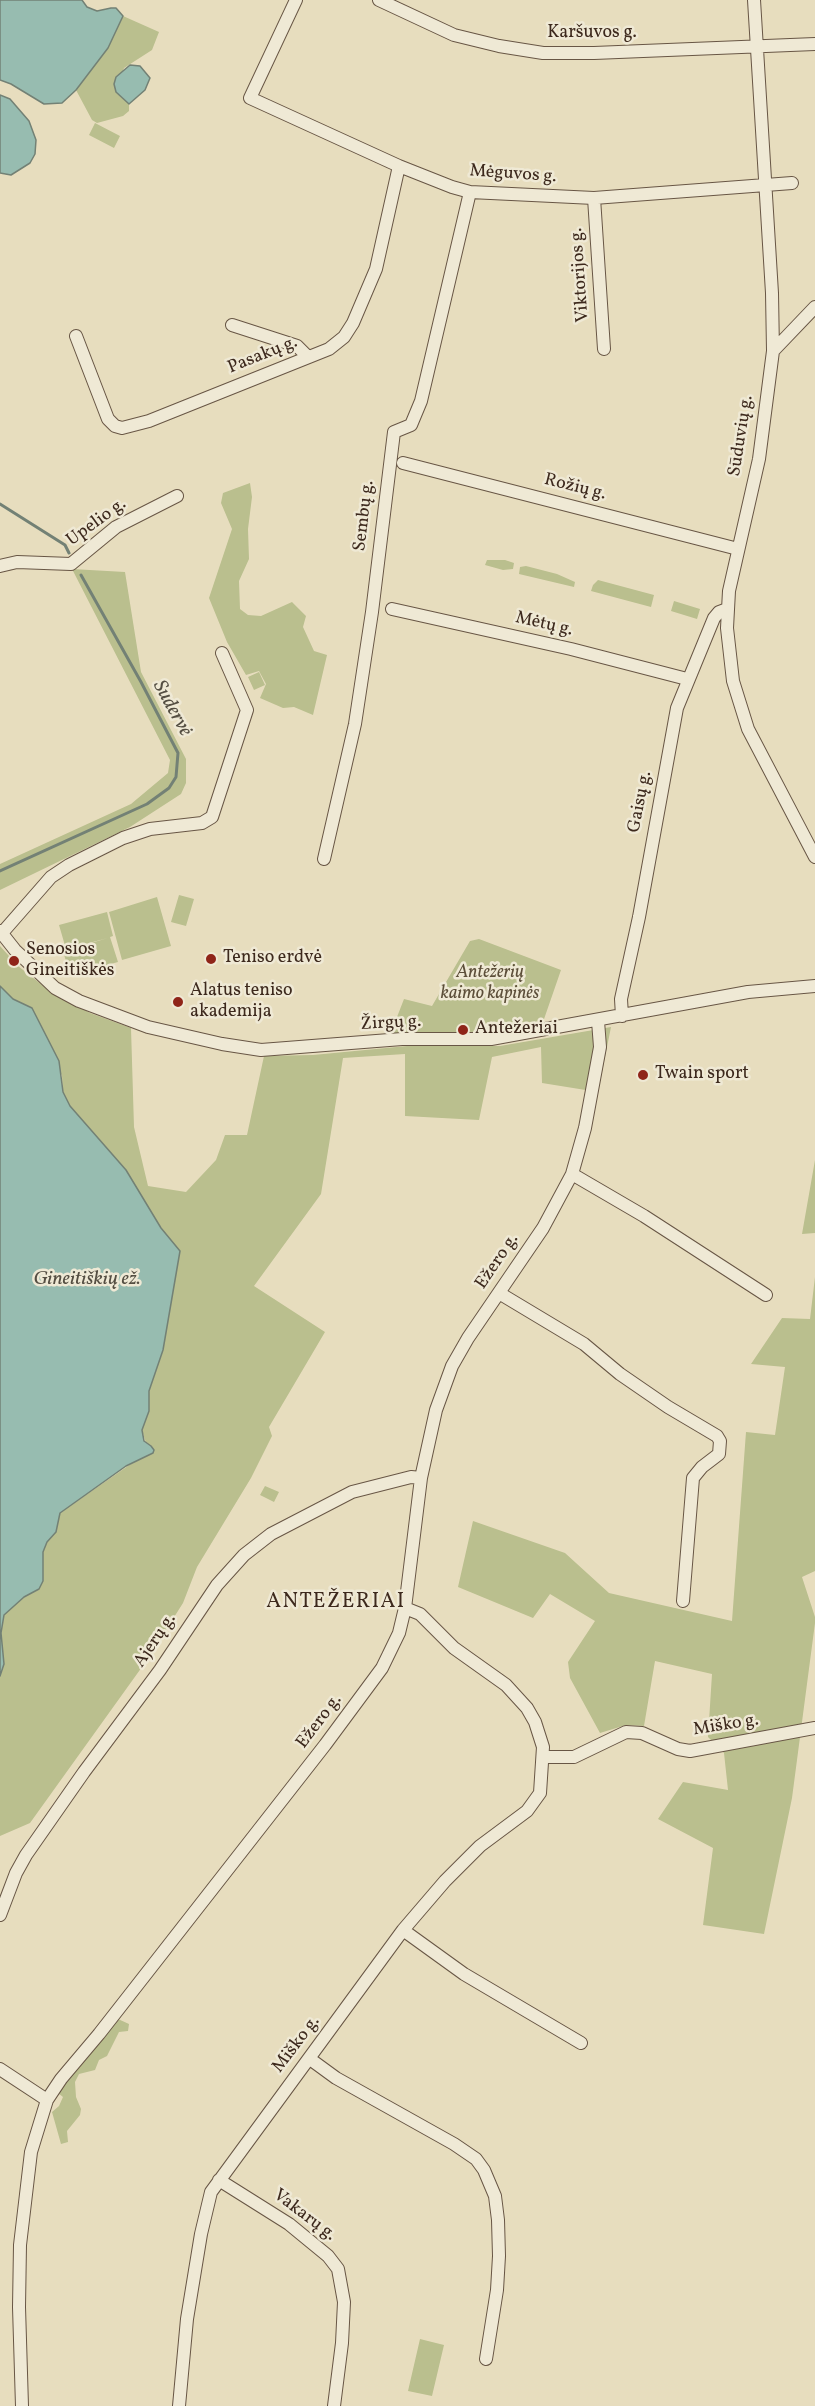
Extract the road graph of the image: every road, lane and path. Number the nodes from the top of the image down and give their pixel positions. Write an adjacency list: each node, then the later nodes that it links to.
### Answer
1 (296, 0): 6 (street, Mėguvos g.)
2 (379, 0): 5 (street, Karšuvos g.)
3 (754, 0): 5 (street, Sūduvių g.)
4 (815, 44): 5 (street, Karšuvos g.)
5 (757, 47): 8 (street, Sūduvių g.)
6 (399, 166): 9 (street, Mėguvos g.); 16 (street, Pasakų g.)
7 (792, 183): 8 (street, Mėguvos g.)
8 (764, 185): 10 (street, Mėguvos g.); 15 (street, Sūduvių g.)
9 (470, 192): 10 (street, Mėguvos g.); 26 (street, Sembų g.)
10 (594, 198): 14 (street, Viktorijos g.)
11 (815, 307): 15 (street)
12 (232, 324): 16 (street)
13 (76, 336): 16 (street, Pasakų g.)
14 (604, 349)
15 (773, 351): 19 (street, Sūduvių g.)
16 (308, 357)
17 (403, 463): 19 (street, Rožių g.)
18 (177, 496): 20 (street, Upelio g.)
19 (738, 549): 22 (street, Sūduvių g.)
20 (0, 566)
21 (392, 609): 24 (street, Mėtų g.)
22 (727, 609): 24 (street, Gaisų g.); 25 (street, Sūduvių g.)
23 (222, 653): 27 (street)
24 (687, 679): 29 (street, Gaisų g.)
25 (815, 857)
26 (324, 858)
27 (1, 932): 30 (street, Žirgų g.)
28 (815, 986): 29 (street, Žirgų g.)
29 (622, 1016): 30 (street, Žirgų g.)
30 (598, 1021): 31 (street, Ežero g.)
31 (572, 1174): 32 (street, Ežero g.); 33 (street)
32 (499, 1293): 34 (street, Ežero g.); 35 (street)
33 (766, 1296)
34 (421, 1478): 36 (street, Ežero g.); 39 (street, Ajerų g.)
35 (683, 1601)
36 (405, 1608): 38 (street, Miško g.); 44 (street, Ežero g.)
37 (815, 1728): 38 (street, Miško g.)
38 (543, 1757): 40 (street, Miško g.)
39 (0, 1916)
40 (403, 1930): 41 (street); 42 (street, Miško g.)
41 (581, 2043)
42 (310, 2059): 45 (street, Miško g.); 46 (street)
43 (0, 2069): 44 (street)
44 (47, 2100): 47 (street, Ežero g.)
45 (219, 2180): 48 (street, Miško g.); 49 (street, Vakarų g.)
46 (486, 2359)
47 (22, 2406)
48 (179, 2406)
49 (334, 2406)

